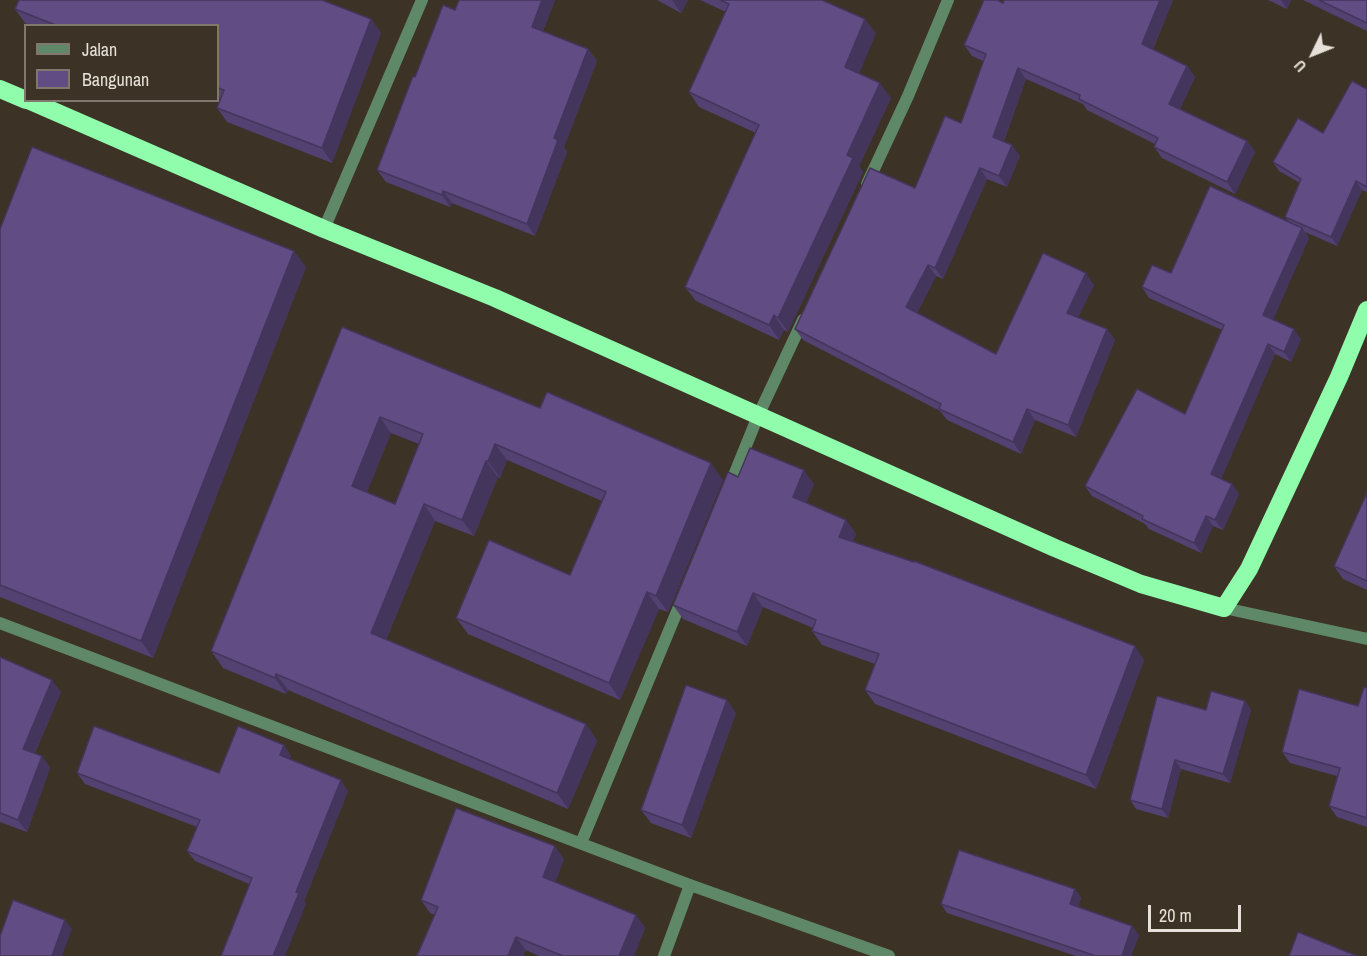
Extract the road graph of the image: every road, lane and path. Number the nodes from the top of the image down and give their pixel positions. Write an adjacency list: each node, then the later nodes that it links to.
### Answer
1 (422, 0): 7 (street)
2 (948, 0): 6 (street)
3 (0, 88): 4 (highway)
4 (24, 99)
5 (31, 102): 7 (highway)
6 (863, 192)
7 (324, 229): 10 (highway)
8 (808, 309): 10 (street)
9 (1367, 310): 13 (highway)
10 (758, 416): 11 (street); 13 (highway)
11 (722, 504)
12 (690, 580): 16 (street)
13 (1224, 609): 15 (street)
14 (0, 623): 16 (street)
15 (1367, 639)
16 (580, 843): 17 (street)
17 (690, 885): 18 (street); 19 (street)
18 (664, 956)
19 (889, 956)

